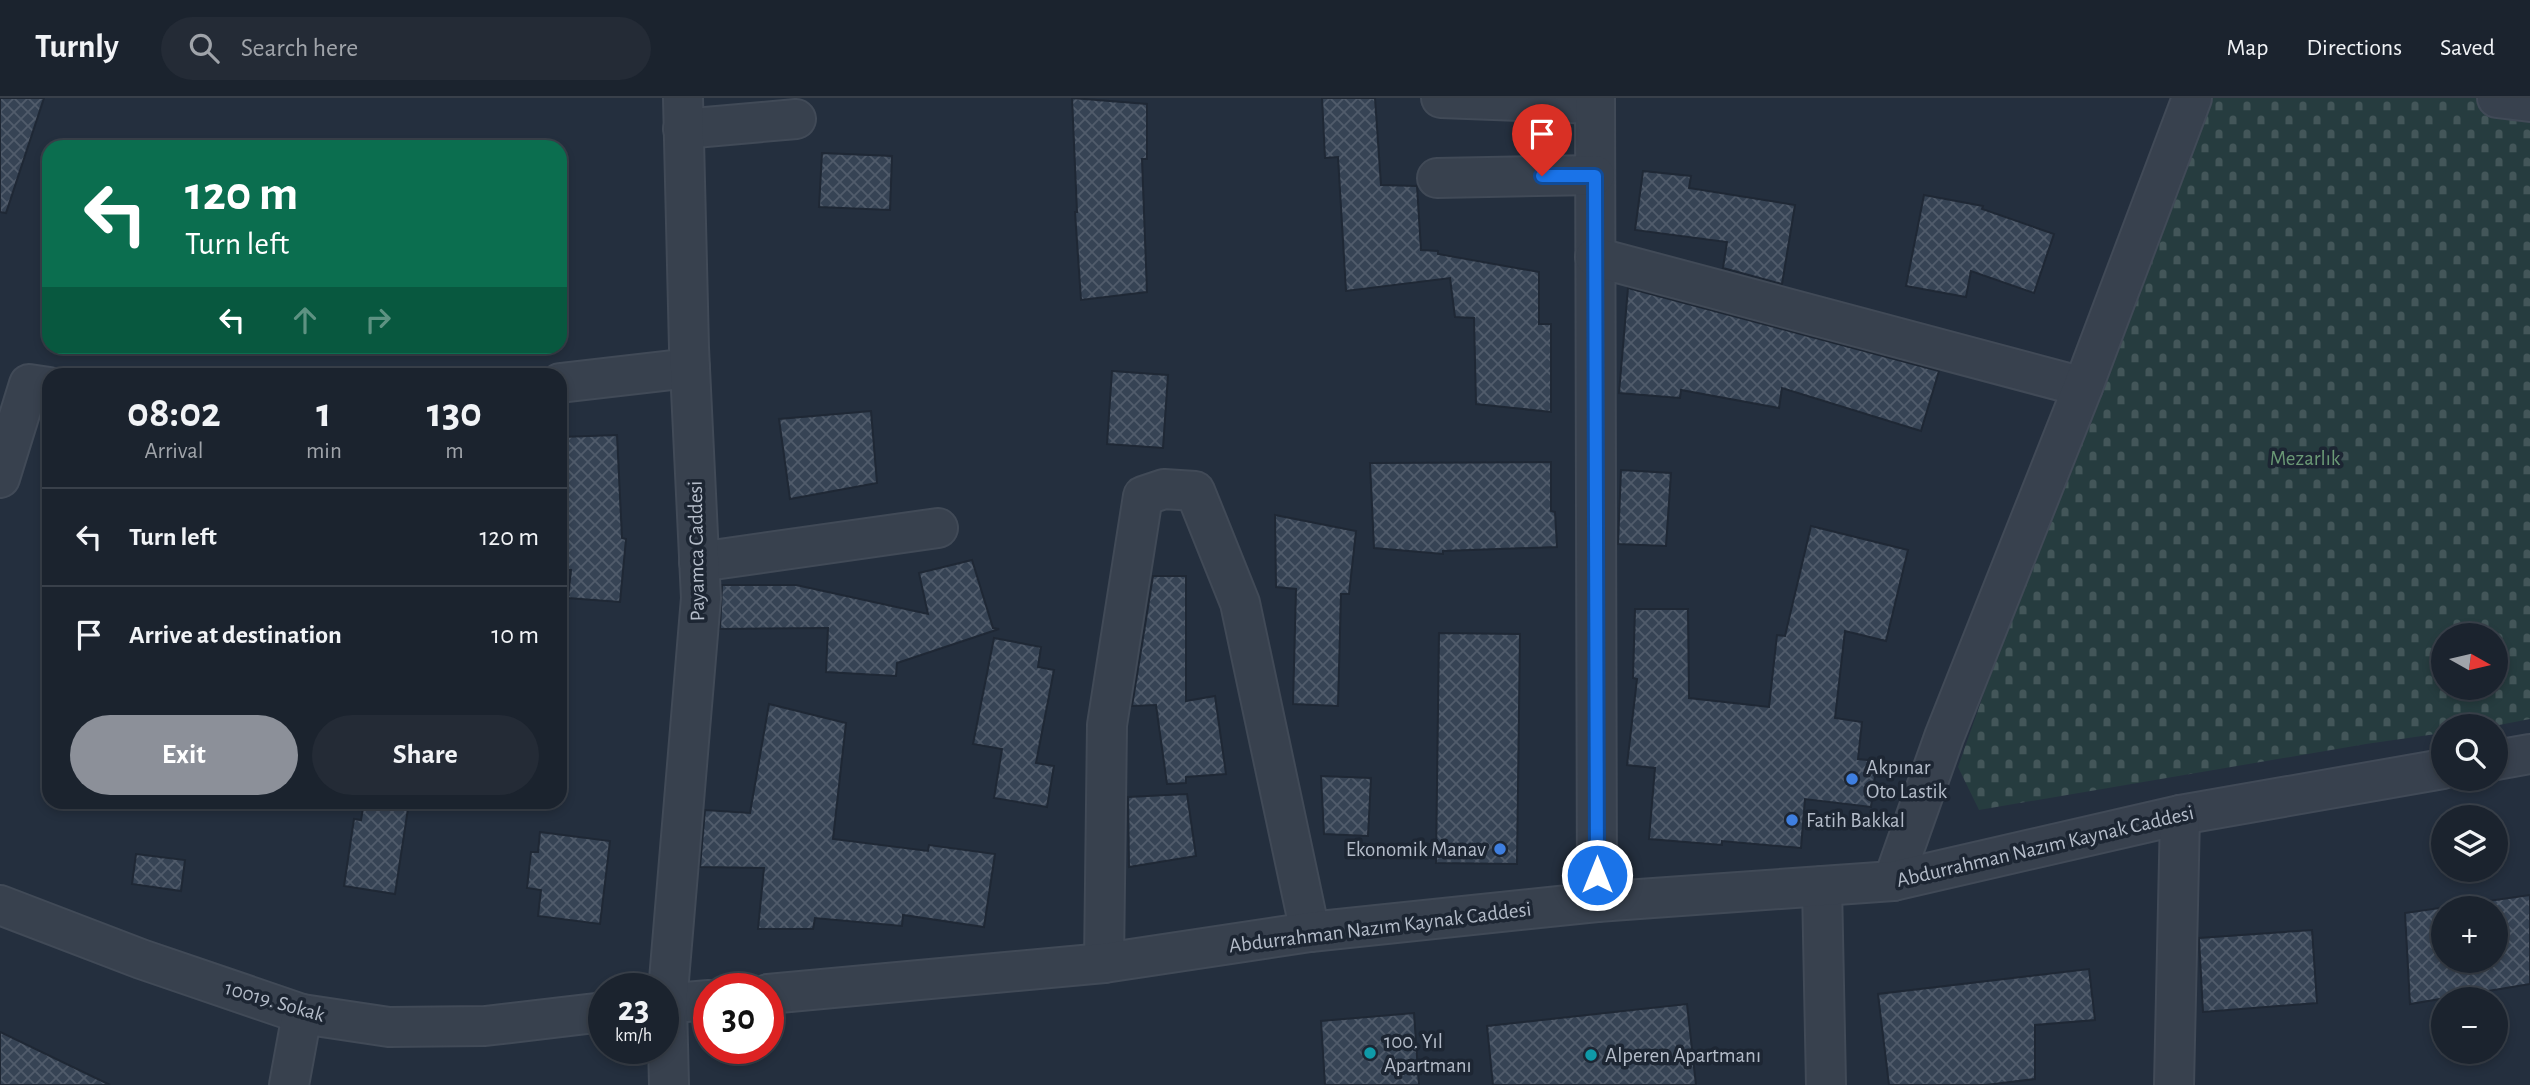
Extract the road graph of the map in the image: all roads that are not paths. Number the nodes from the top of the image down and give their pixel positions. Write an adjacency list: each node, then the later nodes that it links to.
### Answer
1 (1441, 98): 4 (street)
2 (2192, 98): 14 (street)
3 (2497, 98): 5 (street)
4 (1595, 101): 8 (street)
5 (2530, 102)
6 (683, 114): 7 (street); 11 (street, Payamca Caddesi)
7 (796, 119)
8 (1595, 176): 9 (street); 10 (street)
9 (1437, 178)
10 (1595, 257): 14 (street); 24 (street)
11 (690, 368): 12 (street); 17 (street, Payamca Caddesi)
12 (567, 382)
13 (42, 386): 15 (street)
14 (2083, 387): 22 (street)
15 (0, 478)
16 (938, 528): 17 (street)
17 (699, 562): 28 (street, Payamca Caddesi)
18 (2530, 754): 19 (street)
19 (2508, 758)
20 (2431, 771): 21 (street, Abdurrahman Nazım Kaynak Caddesi)
21 (2180, 815): 22 (street, Abdurrahman Nazım Kaynak Caddesi); 36 (street)
22 (1893, 881): 23 (street, Abdurrahman Nazım Kaynak Caddesi)
23 (1822, 886): 24 (street, Abdurrahman Nazım Kaynak Caddesi); 35 (street)
24 (1597, 902): 26 (street, Abdurrahman Nazım Kaynak Caddesi)
25 (0, 905): 30 (street, 10019. Sokak)
26 (1310, 932): 27 (street, Abdurrahman Nazım Kaynak Caddesi); 27 (street)
27 (1104, 964): 29 (street, Abdurrahman Nazım Kaynak Caddesi)
28 (668, 973)
29 (784, 993)
30 (302, 1014): 31 (street, 10019. Sokak); 33 (street)
31 (588, 1014)
32 (668, 1064): 34 (street, Payamca Caddesi)
33 (289, 1085)
34 (669, 1085)
35 (1826, 1085)
36 (2174, 1085)

